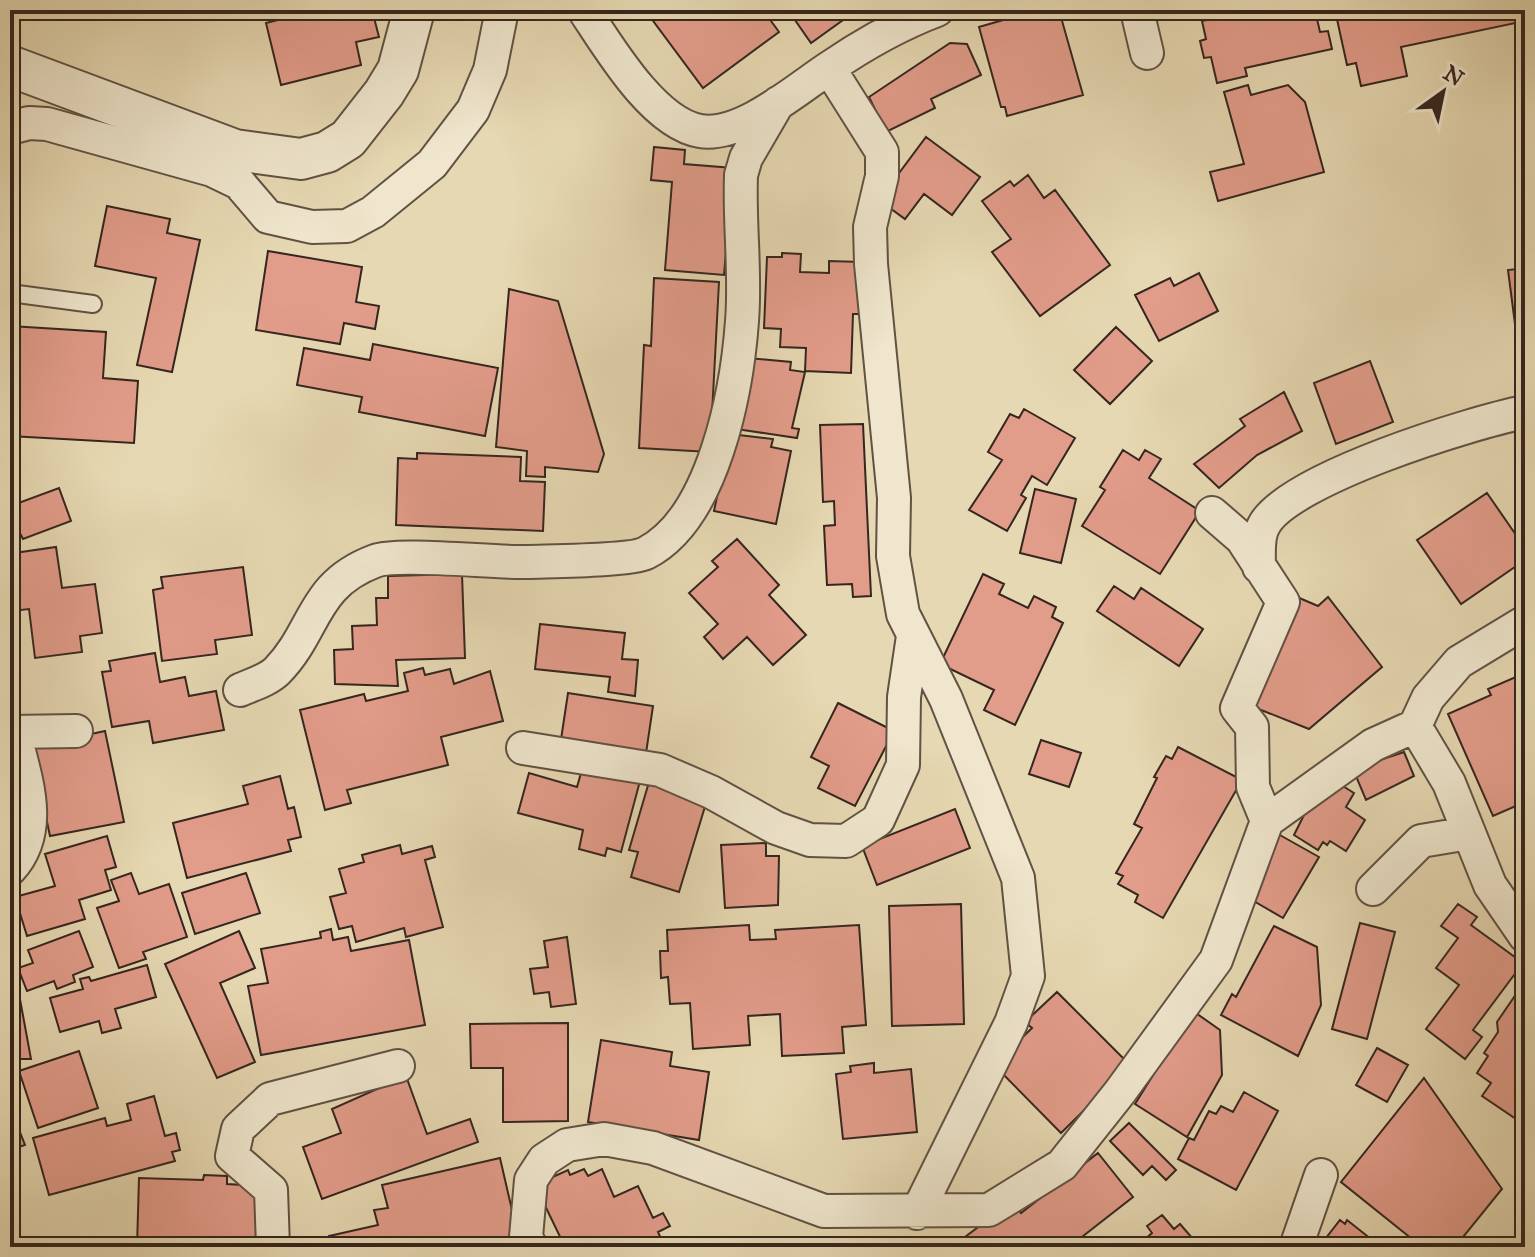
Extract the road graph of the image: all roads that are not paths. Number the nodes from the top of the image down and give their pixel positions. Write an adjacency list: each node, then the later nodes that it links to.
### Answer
1 (414, 10): 11 (street)
2 (502, 10): 11 (street)
3 (584, 10): 9 (street)
4 (937, 10): 8 (street)
5 (1144, 10): 6 (street)
6 (1147, 53)
7 (10, 66): 11 (street)
8 (829, 68): 9 (street); 18 (street)
9 (778, 103): 19 (street)
10 (10, 128): 11 (street)
11 (237, 166)
12 (10, 293): 13 (lane)
13 (93, 304)
14 (1525, 412): 16 (street)
15 (1212, 513): 16 (street)
16 (1259, 567): 24 (street)
17 (1525, 622): 20 (street)
18 (913, 636): 23 (street); 31 (street)
19 (240, 690)
20 (1415, 726): 24 (street); 25 (street)
21 (76, 731): 22 (street)
22 (12, 732): 26 (street)
23 (523, 748)
24 (1267, 821): 31 (street)
25 (1469, 833): 27 (street); 28 (street)
26 (10, 869)
27 (1373, 889)
28 (1525, 936)
29 (398, 1066): 32 (street)
30 (1321, 1175): 34 (street)
31 (917, 1213): 33 (street)
32 (273, 1247)
33 (531, 1247)
34 (1296, 1247)

